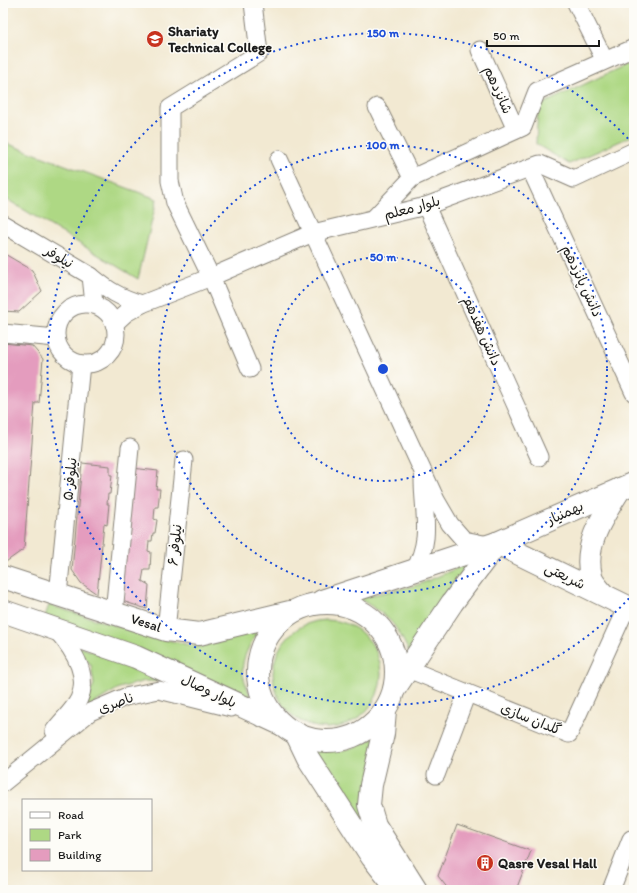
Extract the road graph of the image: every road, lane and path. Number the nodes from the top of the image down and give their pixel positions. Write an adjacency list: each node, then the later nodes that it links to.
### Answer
1 (253, 3): 17 (street)
2 (576, 3): 5 (street)
3 (634, 48): 5 (street, بلوار معلم)
4 (480, 50): 7 (street, شانزدهم)
5 (604, 59): 7 (street, بلوار معلم)
6 (377, 107): 11 (street)
7 (516, 130): 11 (street, بلوار معلم)
8 (634, 151): 10 (street, بلوار معلم)
9 (279, 159): 15 (street)
10 (530, 168): 12 (street, بلوار معلم); 25 (street, دانش پانزدهم)
11 (412, 178): 13 (street, بلوار معلم)
12 (426, 206): 13 (street, بلوار معلم); 27 (street, دانش هفدهم)
13 (376, 217): 15 (street)
14 (3, 224): 16 (street, نيلوفر)
15 (313, 233): 17 (street); 29 (street)
16 (91, 276): 18 (street); 19 (street, نيلوفر)
17 (211, 278): 19 (street); 24 (street)
18 (94, 304): 20 (street); 22 (street)
19 (142, 304): 20 (street)
20 (114, 324): 23 (street)
21 (3, 333): 22 (street)
22 (56, 338): 23 (street)
23 (81, 364): 35 (street, نیلوفر ۵)
24 (250, 369)
25 (634, 394)
26 (130, 448): 40 (street)
27 (539, 457)
28 (184, 460): 42 (street, نیلوفر ۶)
29 (424, 475): 31 (street); 32 (street)
30 (627, 486): 31 (main road, بهمنیار); 34 (main road)
31 (498, 542): 32 (main road, بهمنیار); 34 (main road, شریعتی); 44 (main road)
32 (414, 570): 36 (main road, بهمنیار)
33 (3, 577): 35 (main road, Vesal)
34 (597, 586): 37 (main road, شریعتی)
35 (52, 592): 40 (main road, Vesal); 41 (main road)
36 (314, 604): 39 (main road); 45 (main road)
37 (632, 605): 46 (street, گلدان سازی)
38 (3, 611): 41 (main road)
39 (293, 612): 42 (main road, Vesal); 49 (main road)
40 (114, 613): 42 (main road, Vesal)
41 (33, 621): 43 (main road)
42 (166, 630)
43 (57, 631): 48 (main road); 50 (street)
44 (408, 669): 45 (main road); 46 (street, گلدان سازی)
45 (394, 689): 47 (main road)
46 (468, 693): 51 (street)
47 (385, 710): 49 (main road); 55 (main road)
48 (251, 712): 49 (main road, بلوار وصال); 50 (street, ناصری)
49 (289, 729): 54 (main road)
50 (33, 758): 52 (street, ناصری)
51 (436, 775)
52 (3, 783)
53 (634, 841): 56 (street)
54 (398, 890)
55 (416, 890)
56 (611, 890)

